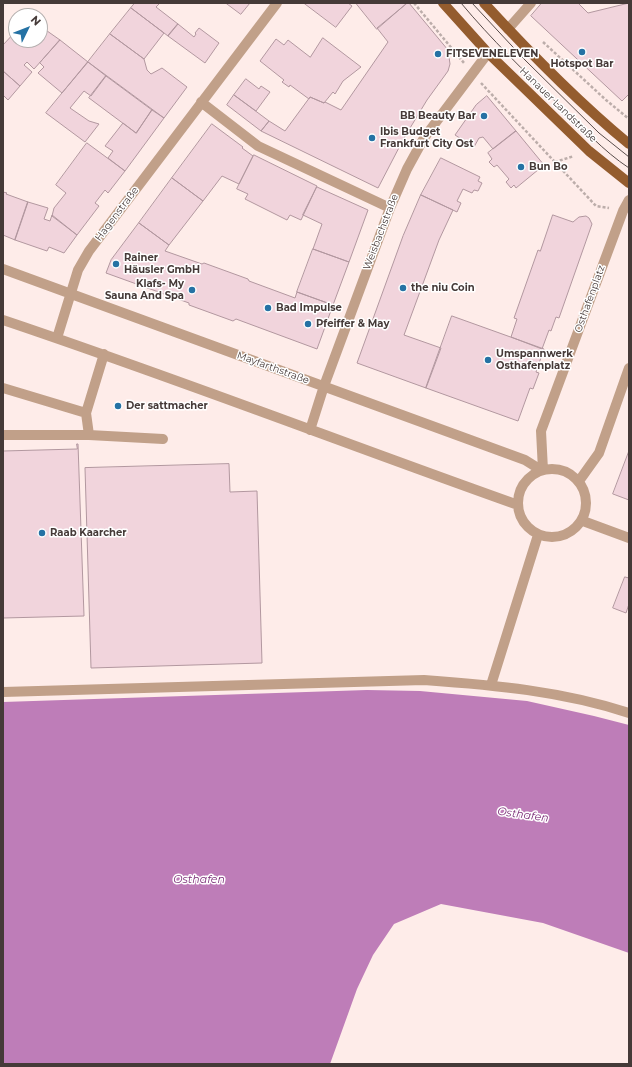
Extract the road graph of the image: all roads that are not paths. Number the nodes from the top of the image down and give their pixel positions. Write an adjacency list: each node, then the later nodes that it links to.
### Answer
1 (277, 3): 7 (street, Hagenstraße)
2 (443, 3): 6 (main road, Hanauer Landstraße)
3 (484, 3): 5 (main road, Hanauer Landstraße)
4 (531, 3): 5 (street)
5 (508, 29): 8 (main road, Hanauer Landstraße)
6 (488, 52): 9 (main road, Hanauer Landstraße); 11 (street, Weisbachstraße)
7 (201, 102): 11 (street); 13 (street, Hagenstraße)
8 (629, 144)
9 (629, 183)
10 (629, 200): 25 (street, Osthafenplatz)
11 (390, 208): 18 (street, Weisbachstraße)
12 (3, 269): 13 (street, Mayfarthstraße)
13 (71, 294): 15 (street, Hagenstraße); 18 (street, Mayfarthstraße)
14 (3, 320): 15 (street)
15 (56, 338): 16 (street)
16 (104, 354): 20 (street); 21 (street)
17 (629, 368): 26 (street)
18 (324, 386): 21 (street, Weisbachstraße); 25 (street, Mayfarthstraße)
19 (3, 388): 20 (street)
20 (86, 413): 23 (street)
21 (310, 430): 27 (street)
22 (3, 435): 23 (street)
23 (89, 435): 24 (street)
24 (163, 439)
25 (542, 470): 26 (street); 27 (street)
26 (579, 481): 28 (street)
27 (518, 505): 29 (street)
28 (583, 521): 29 (street); 30 (street)
29 (538, 535): 31 (street)
30 (629, 538)
31 (491, 684): 32 (street); 33 (street)
32 (3, 692)
33 (629, 713)

